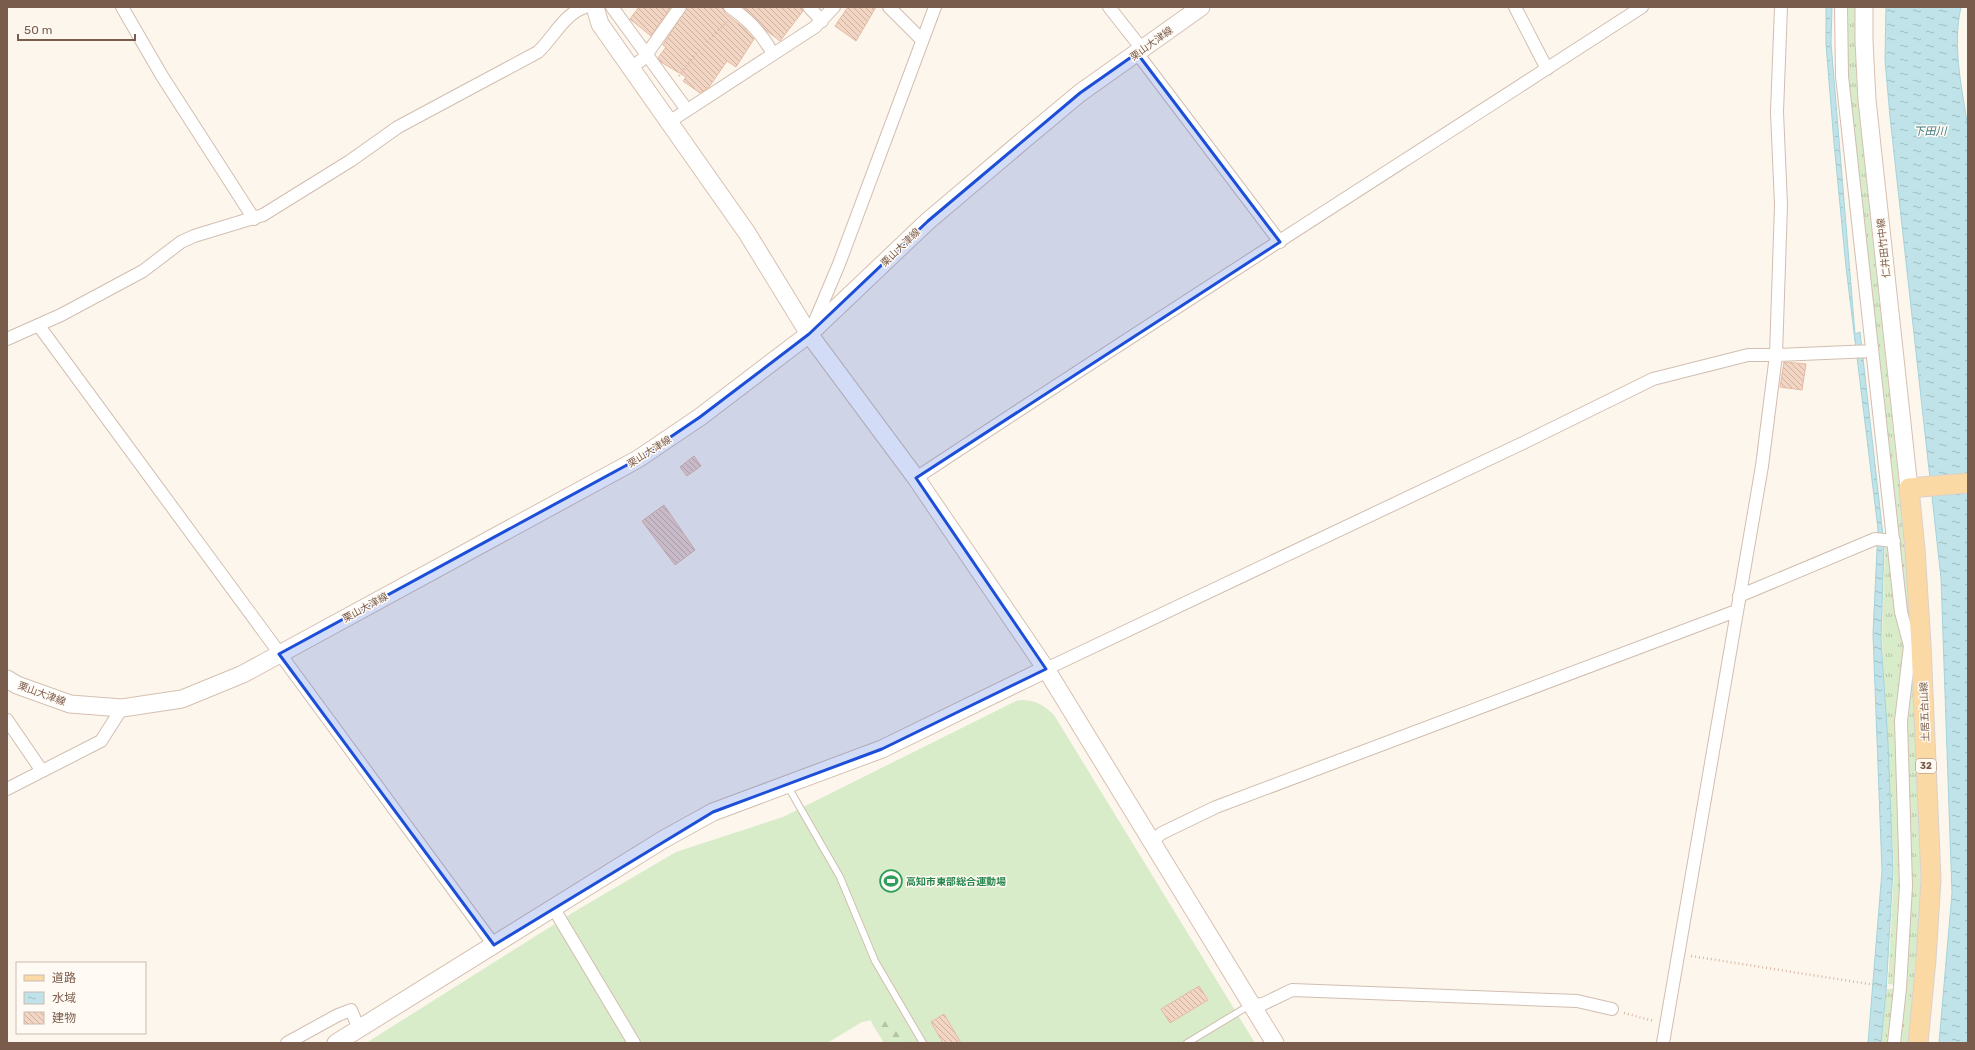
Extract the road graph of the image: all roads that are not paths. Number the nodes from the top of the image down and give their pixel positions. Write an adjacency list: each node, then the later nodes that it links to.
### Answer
1 (122, 7): 27 (street)
2 (585, 7): 27 (street)
3 (595, 7): 23 (street)
4 (612, 7): 22 (street)
5 (680, 7): 22 (street)
6 (809, 7): 18 (street)
7 (834, 7): 18 (street)
8 (889, 7): 19 (street)
9 (934, 7): 19 (street)
10 (1109, 7): 20 (street)
11 (1201, 7): 20 (street, 栗山大津線)
12 (1515, 7): 24 (street)
13 (1642, 7): 24 (street)
14 (1781, 7): 33 (street)
15 (1841, 7): 32 (street)
16 (1864, 7): 36 (street, 仁井田竹中線)
17 (734, 9): 21 (street)
18 (822, 21): 21 (street)
19 (922, 40): 30 (street)
20 (1140, 51): 28 (street); 30 (street, 栗山大津線)
21 (773, 54): 25 (street)
22 (646, 55): 23 (street); 25 (street)
23 (631, 68): 26 (street)
24 (1547, 69): 28 (street)
25 (687, 110): 26 (street)
26 (669, 122): 30 (street)
27 (254, 219): 29 (street)
28 (1280, 242): 34 (street)
29 (39, 326): 31 (street); 41 (street)
30 (809, 334): 34 (street); 41 (street, 栗山大津線)
31 (7, 339)
32 (1872, 351): 33 (street); 37 (street)
33 (1776, 355): 38 (street); 42 (street)
34 (916, 478): 42 (street)
35 (1968, 483): 36 (main road)
36 (1914, 488): 40 (main road, 土居五台山線 / 32)
37 (1894, 541): 38 (street); 40 (street)
38 (1739, 596): 39 (street)
39 (1736, 612): 49 (street); 61 (street)
40 (1916, 645): 62 (street); 63 (main road, 土居五台山線 / 32)
41 (279, 654): 44 (street, 栗山大津線); 51 (street)
42 (1046, 669): 47 (street); 49 (street)
43 (7, 679): 44 (street, 栗山大津線)
44 (122, 708): 46 (street)
45 (7, 720): 46 (street)
46 (42, 771): 48 (street)
47 (787, 785): 50 (street); 58 (lane)
48 (7, 789)
49 (1152, 841): 52 (street)
50 (554, 908): 51 (street); 57 (street)
51 (494, 945): 54 (street)
52 (1261, 1003): 53 (street); 59 (lane); 60 (street)
53 (1612, 1009)
54 (359, 1029): 55 (street); 56 (street)
55 (287, 1043)
56 (336, 1043)
57 (634, 1043)
58 (924, 1043)
59 (1187, 1043)
60 (1275, 1043)
61 (1663, 1043)
62 (1894, 1043)
63 (1918, 1043)

